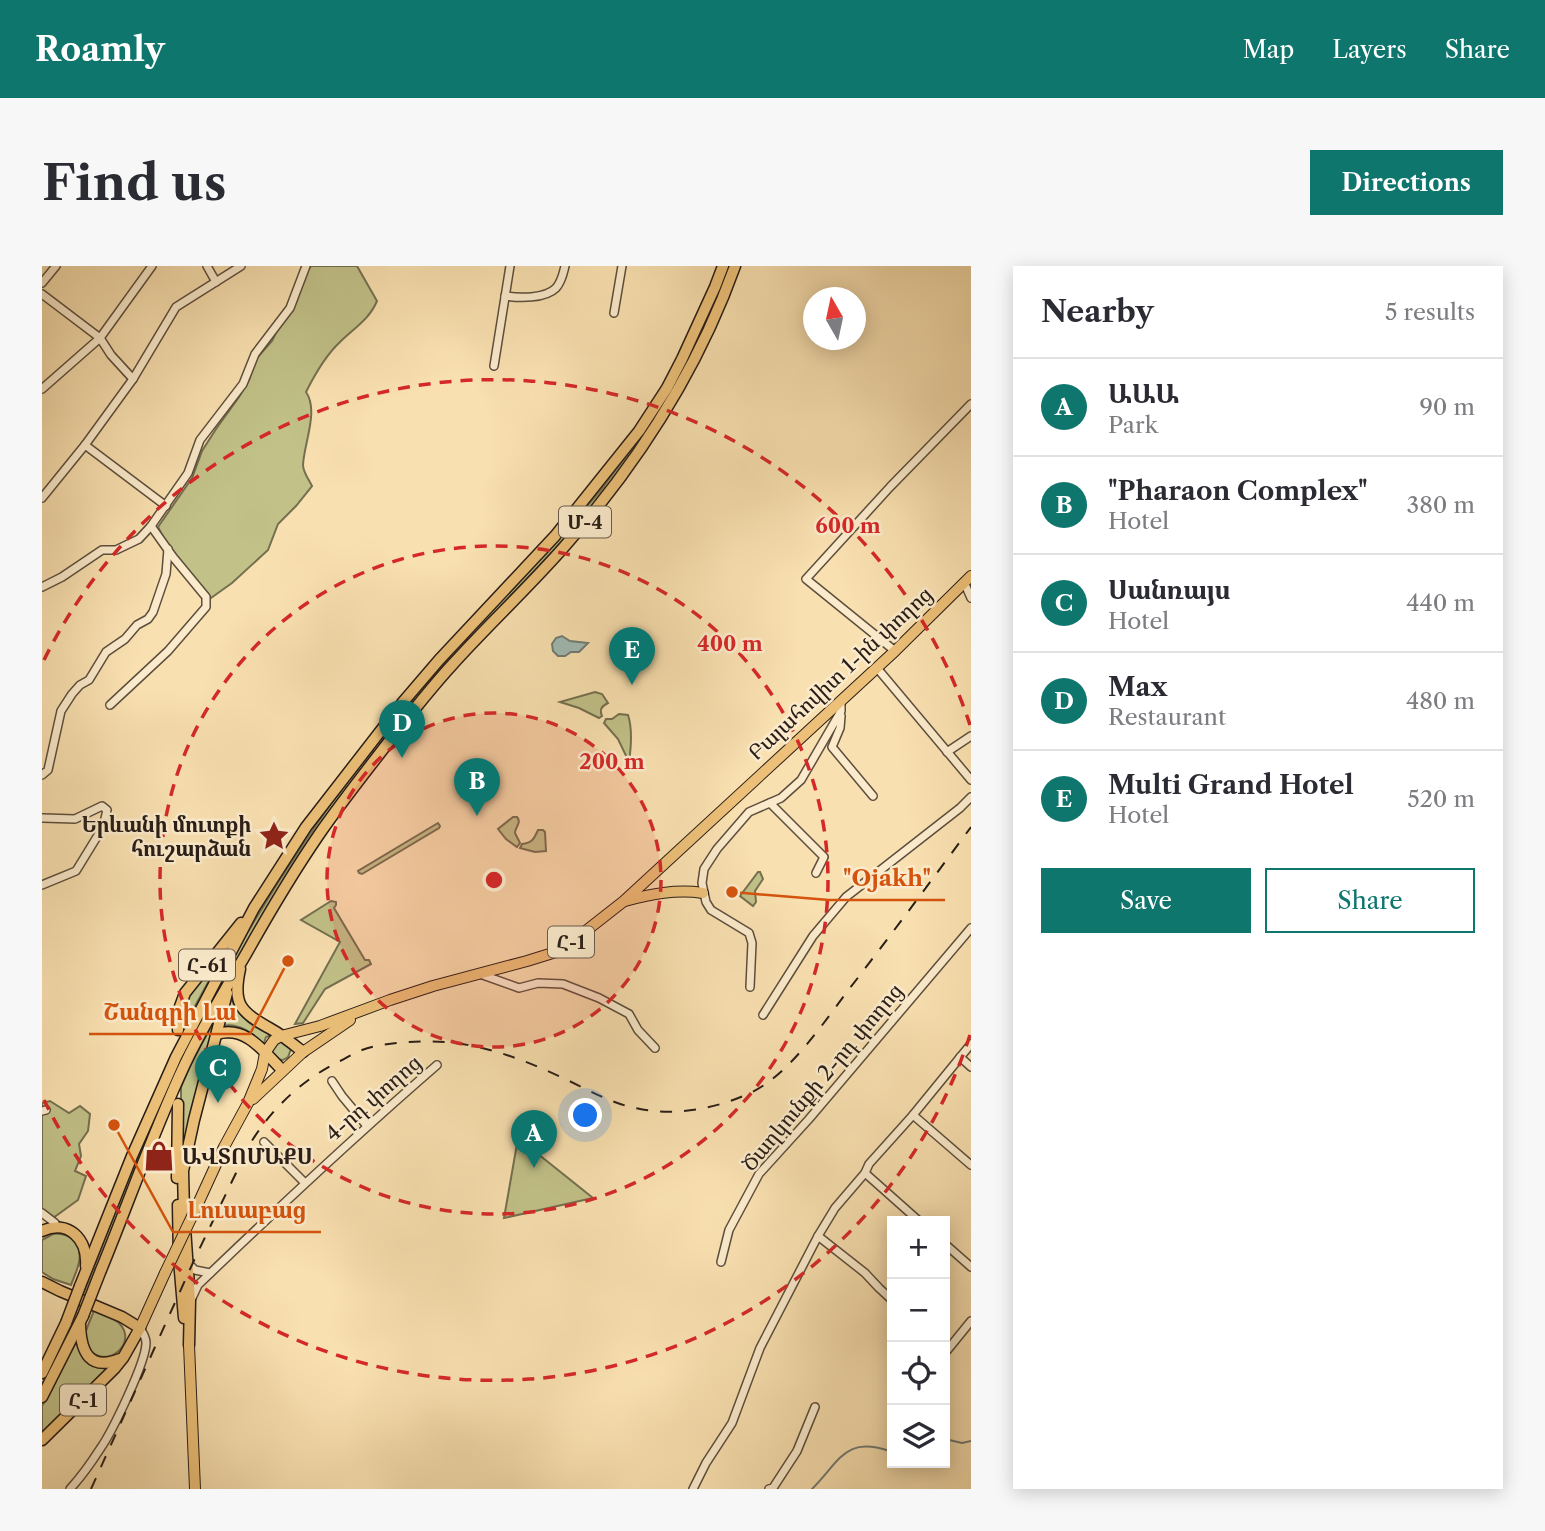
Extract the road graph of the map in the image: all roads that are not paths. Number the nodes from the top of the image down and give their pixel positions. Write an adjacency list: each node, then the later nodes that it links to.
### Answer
1 (56, 266): 12 (street)
2 (152, 266): 16 (street)
3 (207, 266): 11 (street)
4 (241, 266): 11 (street)
5 (306, 266): 23 (street)
6 (510, 266): 14 (street)
7 (565, 266): 14 (street)
8 (622, 266): 15 (street)
9 (723, 266): 46 (highway, Մ-4)
10 (735, 266): 48 (highway, Մ-4)
11 (216, 282): 18 (street)
12 (42, 283)
13 (42, 294): 16 (street)
14 (505, 296): 17 (street)
15 (614, 313)
16 (100, 338): 18 (street); 19 (street)
17 (494, 366)
18 (133, 379): 21 (street)
19 (42, 389)
20 (971, 404): 29 (street)
21 (85, 445): 22 (street); 23 (street)
22 (42, 498)
23 (166, 506): 24 (street)
24 (151, 526): 25 (street); 27 (street)
25 (168, 550): 31 (street); 35 (street)
26 (968, 579): 28 (street); 29 (main road, Բալահովիտ 1-ին փողոց / Հ-1)
27 (42, 587)
28 (971, 598)
29 (895, 651): 30 (main road, Բալահովիտ 1-ին փողոց / Հ-1)
30 (877, 668): 32 (main road, Բալահովիտ 1-ին փողոց / Հ-1); 34 (street)
31 (110, 705)
32 (841, 706): 37 (street); 39 (street); 45 (main road, Բալահովիտ 1-ին փողոց / Հ-1)
33 (971, 736): 34 (street)
34 (947, 752): 36 (street)
35 (42, 775)
36 (971, 780)
37 (873, 796)
38 (971, 797): 53 (street)
39 (770, 803): 42 (street); 44 (street)
40 (42, 817): 41 (street); 43 (street)
41 (42, 824)
42 (816, 873)
43 (42, 885)
44 (703, 894): 45 (main road); 51 (street)
45 (624, 901): 49 (main road, Հ-1)
46 (254, 908): 54 (highway, Հ-61); 82 (highway, Մ-4)
47 (971, 928): 79 (street, Ծաղկունքի 2-րդ փողոց)
48 (245, 954): 50 (highway, Մ-4); 56 (highway)
49 (479, 974): 52 (main road, Հ-1); 58 (street)
50 (230, 980): 55 (highway, Հ-61); 87 (highway, Մ-4, bridge)
51 (750, 988)
52 (365, 1010): 56 (main road, Հ-1); 59 (main road, Հ-1)
53 (763, 1015)
54 (178, 1030)
55 (217, 1034): 60 (highway); 80 (highway, Հ-61)
56 (281, 1036): 59 (highway); 60 (main road, Հ-1)
57 (971, 1044): 61 (street)
58 (655, 1048)
59 (303, 1052): 64 (main road, Հ-1)
60 (265, 1053): 64 (highway); 66 (main road, Հ-1)
61 (960, 1058): 63 (street); 68 (street)
62 (437, 1065): 69 (street, 4-րդ փողոց)
63 (971, 1067)
64 (282, 1070): 66 (main road, Հ-1)
65 (332, 1081): 69 (street)
66 (248, 1103): 89 (main road, Հ-1, bridge)
67 (178, 1104): 91 (highway, Հ-61)
68 (913, 1115): 71 (street); 72 (street)
69 (367, 1126): 73 (street, 4-րդ փողոց)
70 (264, 1142): 73 (street)
71 (971, 1164)
72 (865, 1173): 75 (street); 77 (street)
73 (304, 1183): 83 (street, 4-րդ փողոց)
74 (42, 1213): 76 (street)
75 (913, 1216)
76 (48, 1229): 82 (highway)
77 (818, 1236): 85 (street); 99 (street)
78 (950, 1248): 81 (street)
79 (721, 1262)
80 (188, 1263): 83 (street); 86 (highway, Հ-61)
81 (971, 1267)
82 (86, 1272): 93 (highway, Մ-4, bridge)
83 (210, 1273): 86 (street, 4-րդ փողոց)
84 (42, 1282): 89 (highway)
85 (887, 1295)
86 (190, 1300): 91 (highway, Հ-61)
87 (81, 1320): 92 (highway); 94 (highway, Մ-4)
88 (971, 1321): 90 (street)
89 (140, 1328): 92 (highway, Հ-1); 97 (street)
90 (950, 1344)
91 (189, 1345): 98 (main road, Հ-61)
92 (123, 1358): 96 (highway, Հ-1)
93 (42, 1373)
94 (42, 1397)
95 (815, 1407): 100 (street)
96 (42, 1440)
97 (70, 1489)
98 (195, 1489)
99 (693, 1489)
100 (769, 1489)

